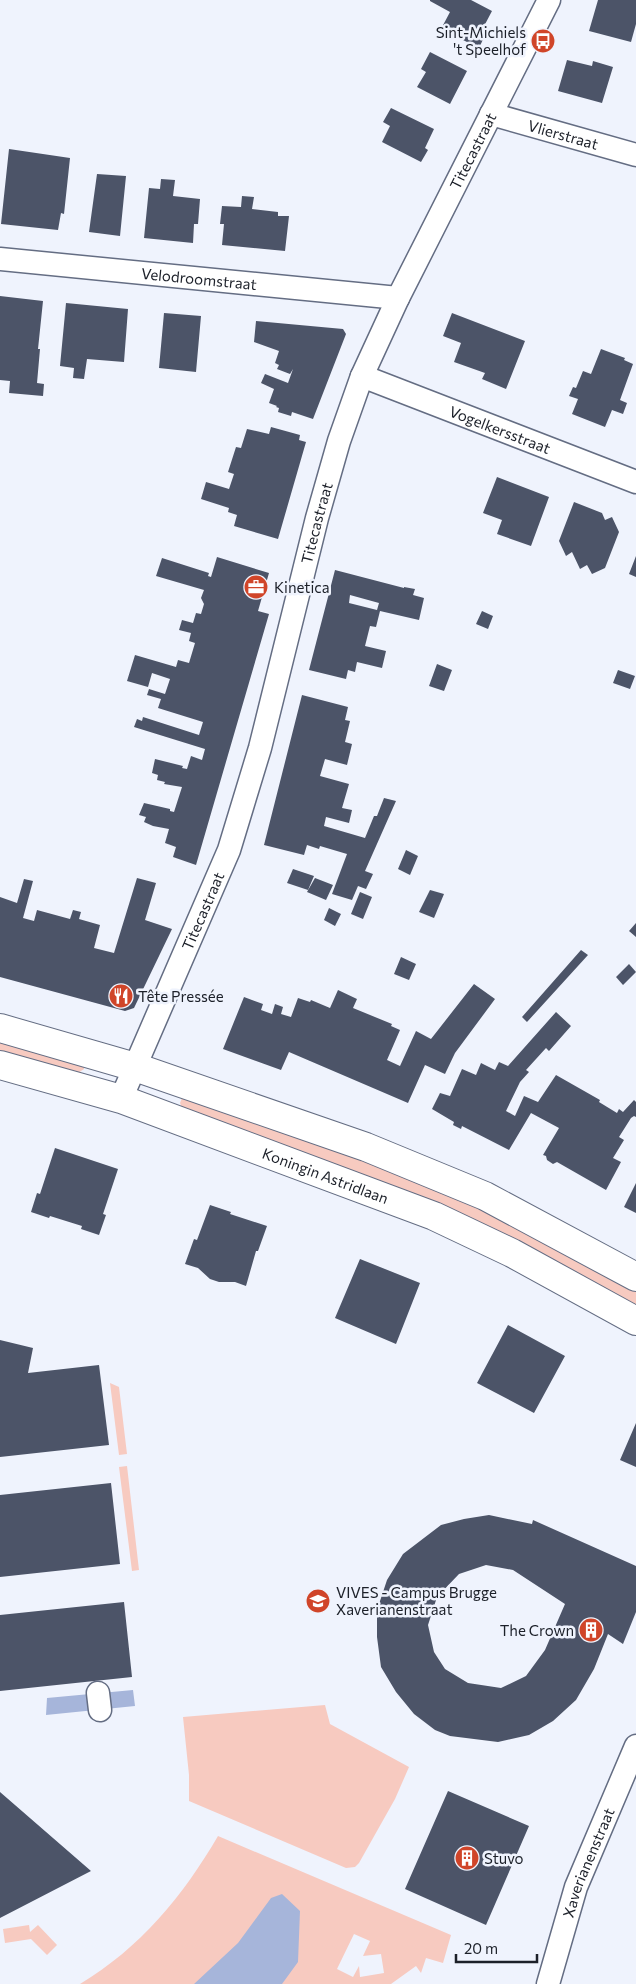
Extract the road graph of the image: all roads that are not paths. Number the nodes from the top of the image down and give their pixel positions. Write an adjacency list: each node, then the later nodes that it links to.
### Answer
1 (549, 0): 2 (street, Titecastraat)
2 (491, 114): 3 (street, Vlierstraat); 5 (street, Titecastraat)
3 (636, 155)
4 (0, 259): 5 (street, Velodroomstraat)
5 (398, 298): 6 (street, Titecastraat)
6 (362, 376): 7 (street, Vogelkersstraat); 10 (street, Titecastraat)
7 (636, 482)
8 (0, 1028): 10 (main road)
9 (0, 1065): 11 (main road, Koningin Astridlaan)
10 (135, 1067): 11 (street, Titecastraat); 12 (main road)
11 (122, 1099): 13 (main road, Koningin Astridlaan)
12 (636, 1277)
13 (636, 1321)
14 (636, 1746): 15 (street, Xaverianenstraat)
15 (548, 1984)

